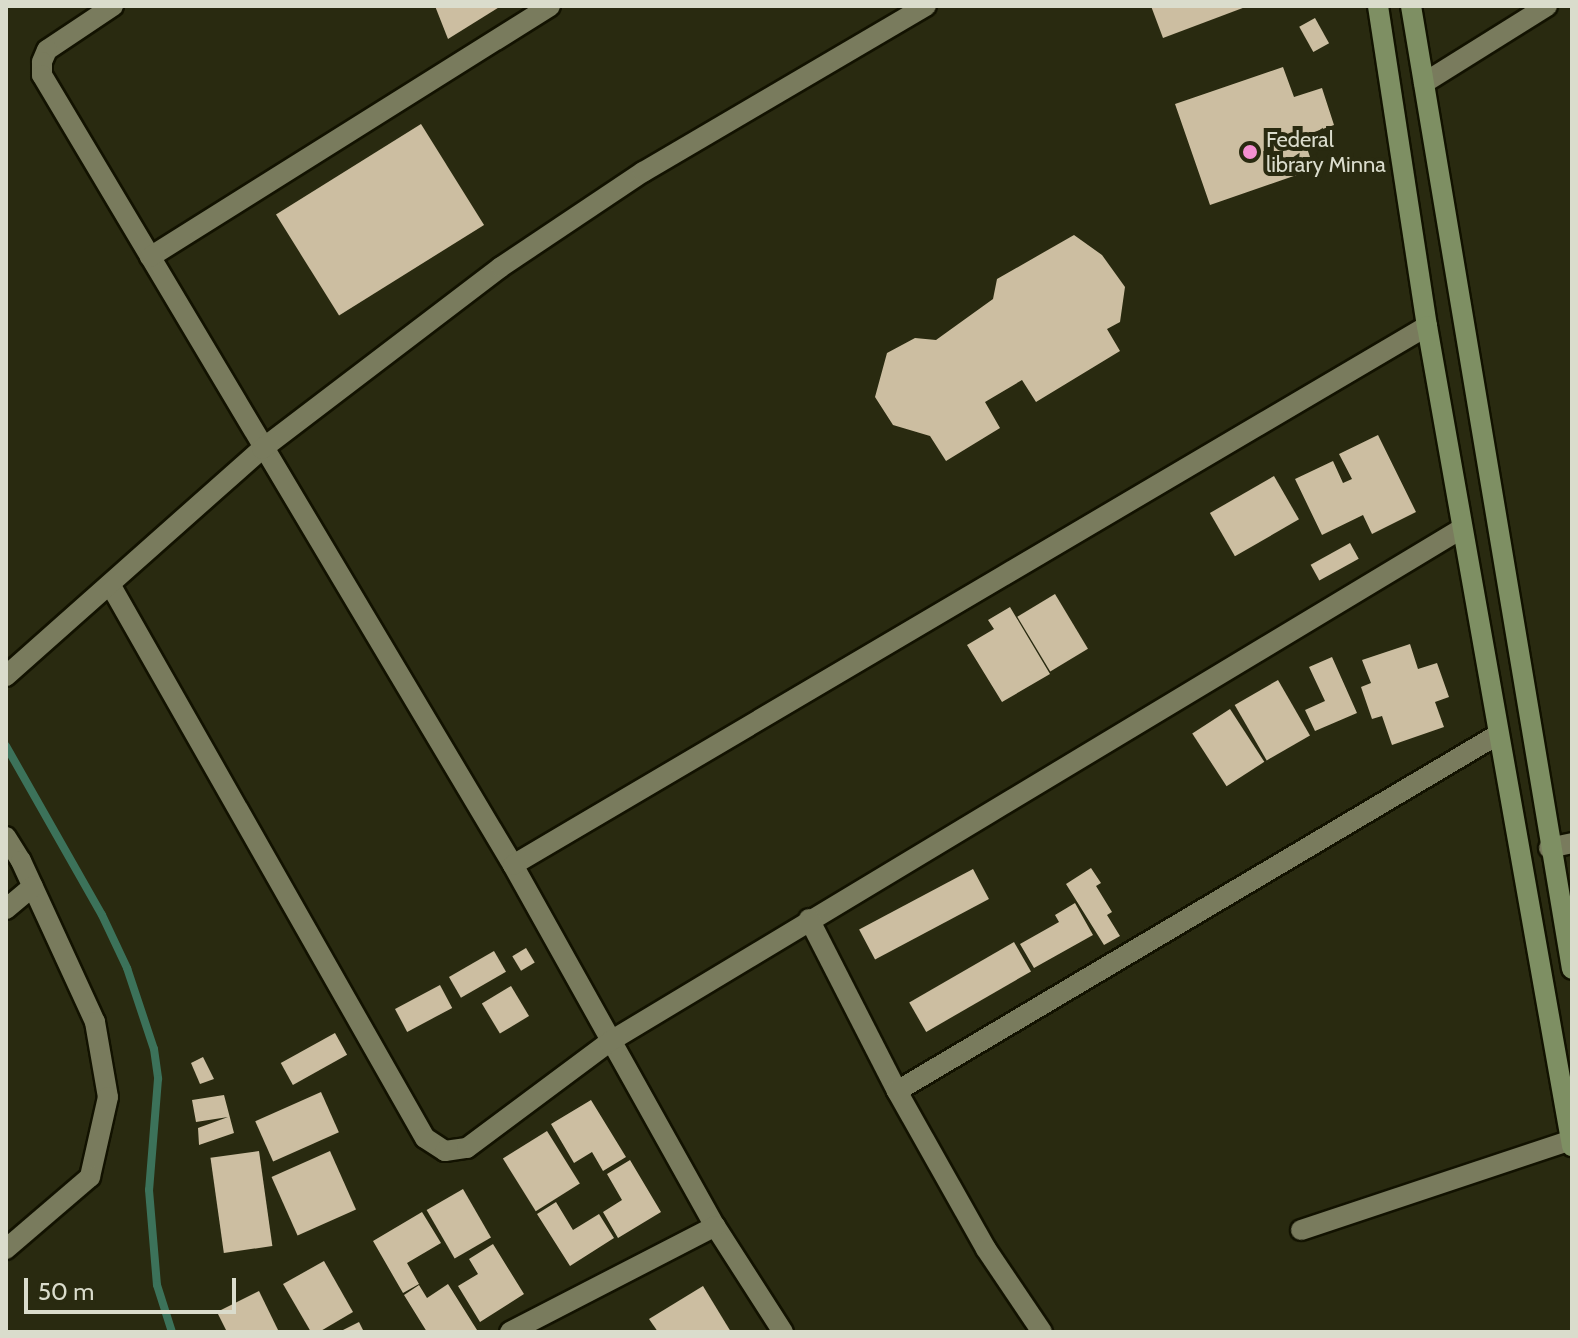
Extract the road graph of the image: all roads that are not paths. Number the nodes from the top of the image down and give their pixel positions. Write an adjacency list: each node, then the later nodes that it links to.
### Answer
1 (113, 6): 8 (street)
2 (550, 6): 8 (street)
3 (926, 6): 10 (street)
4 (1378, 6): 9 (main road)
5 (1411, 6): 7 (main road)
6 (1547, 6): 7 (street)
7 (1424, 83): 17 (main road)
8 (150, 257): 10 (street)
9 (1427, 326): 11 (main road); 18 (street)
10 (262, 449): 12 (street); 18 (street)
11 (1461, 529): 14 (main road); 21 (street)
12 (111, 586): 13 (street); 23 (street)
13 (6, 676)
14 (1497, 735): 24 (street); 25 (main road)
15 (6, 837): 19 (street)
16 (1572, 843): 17 (street)
17 (1549, 848): 22 (main road)
18 (513, 865): 23 (street)
19 (33, 886): 20 (street); 28 (street)
20 (6, 909)
21 (809, 919): 23 (street); 24 (street)
22 (1572, 969)
23 (609, 1042): 26 (street)
24 (897, 1091): 31 (street)
25 (1572, 1143): 27 (street)
26 (715, 1226): 29 (street); 30 (street)
27 (1301, 1230)
28 (6, 1249)
29 (510, 1332)
30 (783, 1332)
31 (1042, 1332)

